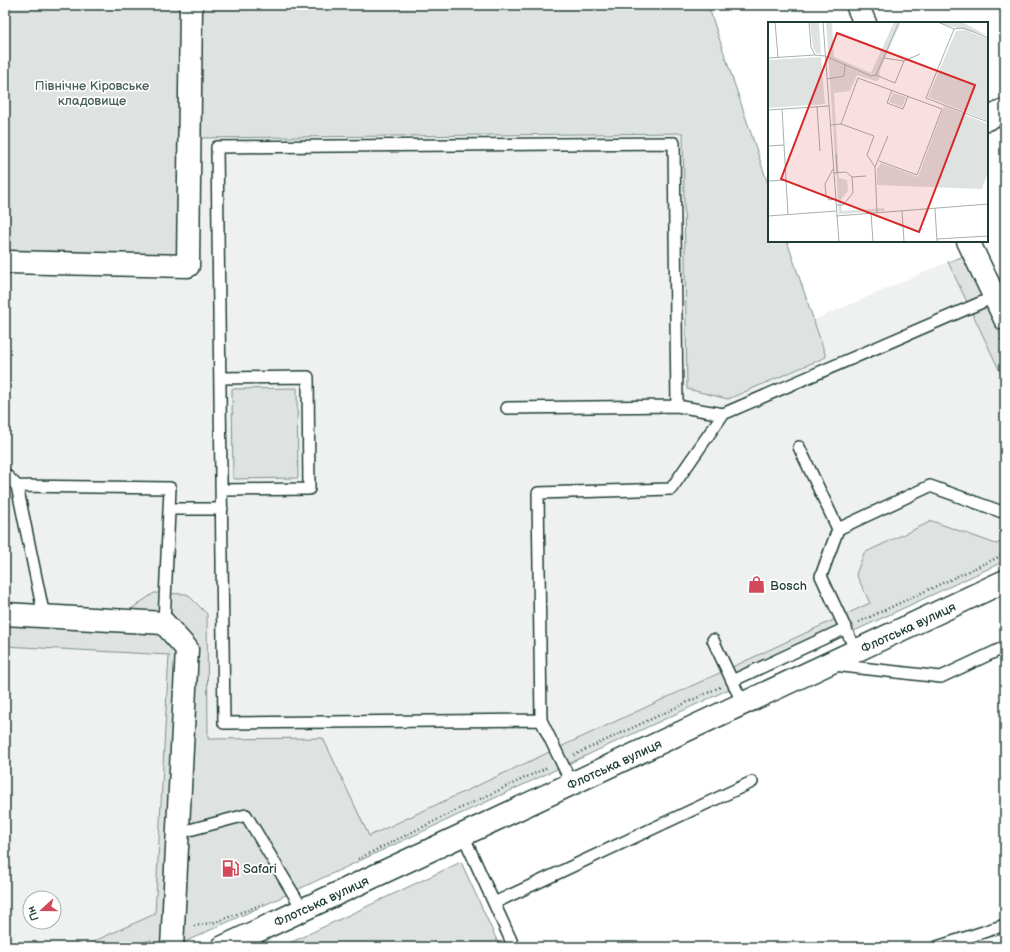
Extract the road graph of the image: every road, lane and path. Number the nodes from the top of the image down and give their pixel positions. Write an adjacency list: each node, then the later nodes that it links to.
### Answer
1 (191, 5): 7 (street)
2 (856, 5): 3 (street)
3 (864, 22)
4 (1005, 110): 5 (street)
5 (988, 118)
6 (968, 242): 8 (street)
7 (5, 262)
8 (994, 297): 9 (street); 13 (lane)
9 (1005, 319)
10 (220, 378): 11 (lane); 17 (lane); 17 (lane)
11 (677, 406): 12 (lane); 13 (lane)
12 (507, 408)
13 (723, 414): 34 (lane)
14 (799, 447): 21 (lane)
15 (5, 474): 16 (lane)
16 (17, 486): 18 (lane); 25 (lane)
17 (222, 490): 19 (lane)
18 (169, 509): 19 (lane); 26 (lane)
19 (222, 509): 34 (lane)
20 (1005, 513): 21 (lane)
21 (838, 529): 27 (lane)
22 (1005, 554): 27 (path)
23 (1005, 581): 30 (street, Флотська вулиця)
24 (5, 614): 25 (street)
25 (44, 616): 26 (street)
26 (164, 623): 38 (street)
27 (846, 628): 30 (lane); 32 (lane)
28 (713, 640): 32 (lane)
29 (1005, 647): 31 (lane)
30 (856, 651): 31 (street, Флотська вулиця)
31 (828, 664): 33 (street, Флотська вулиця)
32 (732, 681): 33 (lane); 35 (path)
33 (743, 704): 37 (street, Флотська вулиця)
34 (541, 720): 35 (lane)
35 (561, 761): 37 (lane); 40 (path)
36 (752, 782): 42 (lane)
37 (572, 784): 39 (street, Флотська вулиця)
38 (178, 833): 43 (lane); 45 (street)
39 (463, 835): 42 (lane); 43 (street, Флотська вулиця)
40 (355, 861)
41 (265, 903): 45 (path)
42 (494, 903): 48 (lane)
43 (303, 910): 47 (street, Флотська вулиця)
44 (1005, 926): 49 (lane)
45 (173, 938): 46 (path)
46 (136, 947)
47 (223, 947)
48 (514, 947)
49 (937, 947)

